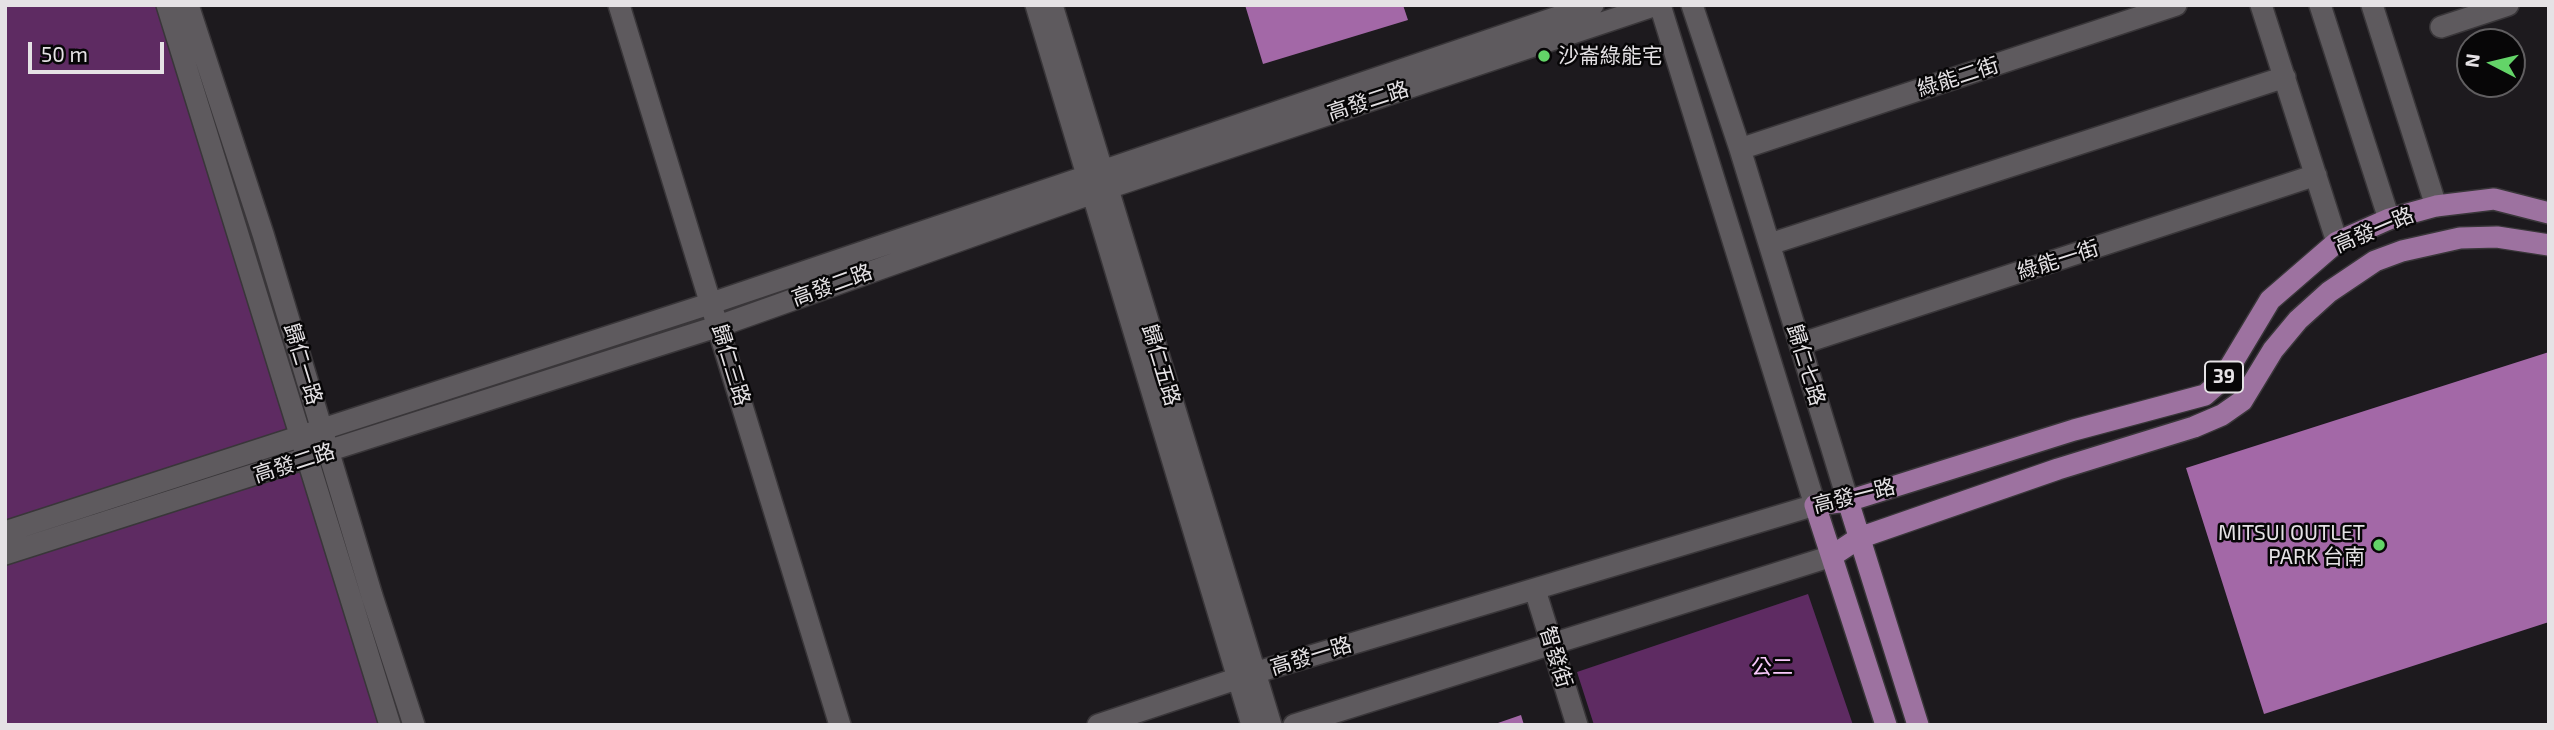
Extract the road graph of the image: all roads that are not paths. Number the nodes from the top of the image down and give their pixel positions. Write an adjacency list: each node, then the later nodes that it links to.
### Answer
1 (167, 5): 29 (street, 歸仁一路)
2 (188, 5): 28 (street, 歸仁一路)
3 (619, 5): 25 (street, 歸仁三路)
4 (1036, 5): 18 (street, 歸仁五路)
5 (1052, 5): 18 (street, 歸仁五路)
6 (1593, 5): 18 (street, 高發二路)
7 (1658, 5): 18 (street, 高發二路); 33 (street, 歸仁七路)
8 (1692, 5): 16 (street, 歸仁七路)
9 (2176, 5): 16 (street, 綠能二街)
10 (2262, 5): 15 (street)
11 (2320, 5): 21 (street)
12 (2372, 5): 19 (street)
13 (2508, 5): 14 (street)
14 (2441, 27)
15 (2285, 77): 17 (street); 23 (street)
16 (1740, 149): 23 (street, 歸仁七路)
17 (2316, 175): 22 (street); 27 (street, 綠能一街)
18 (1098, 182): 25 (street, 高發二路); 26 (street, 高發二路); 40 (street, 歸仁五路)
19 (2436, 206): 20 (main road, 高發一路 / 39); 21 (main road, 高發一路 / 39)
20 (2549, 213)
21 (2389, 219): 22 (main road, 高發一路 / 39)
22 (2337, 242): 32 (main road, 高發一路 / 39)
23 (1770, 244): 27 (street, 歸仁七路)
24 (2549, 245): 35 (main road, 高發一路 / 39)
25 (712, 303): 26 (street, 歸仁三路); 28 (street, 高發二路)
26 (719, 326): 30 (street, 高發二路); 43 (street, 歸仁三路)
27 (1800, 344): 32 (street, 歸仁七路)
28 (323, 428): 29 (street, 高發二路); 30 (street, 歸仁一路)
29 (302, 435): 31 (street, 歸仁一路); 34 (street, 高發二路)
30 (330, 452): 31 (street, 高發二路); 42 (street, 歸仁一路)
31 (309, 458): 36 (street, 高發二路); 41 (street, 歸仁一路)
32 (1848, 501): 33 (main road, 高發一路 / 39); 35 (main road, 歸仁七路)
33 (1815, 505): 37 (main road, 歸仁七路); 38 (street, 高發一路)
34 (5, 532)
35 (1859, 538): 37 (main road, 高發一路 / 39); 50 (main road, 歸仁七路)
36 (5, 554)
37 (1832, 556): 39 (street, 高發一路); 49 (main road, 歸仁七路)
38 (1535, 590): 39 (street, 智發街); 40 (street, 高發一路)
39 (1552, 642): 47 (street, 高發一路); 48 (street, 智發街)
40 (1246, 676): 44 (street, 高發一路); 45 (street, 歸仁五路); 46 (street, 歸仁五路)
41 (390, 725)
42 (414, 725)
43 (840, 725)
44 (1098, 725)
45 (1252, 725)
46 (1271, 725)
47 (1294, 725)
48 (1577, 725)
49 (1886, 725)
50 (1918, 725)

